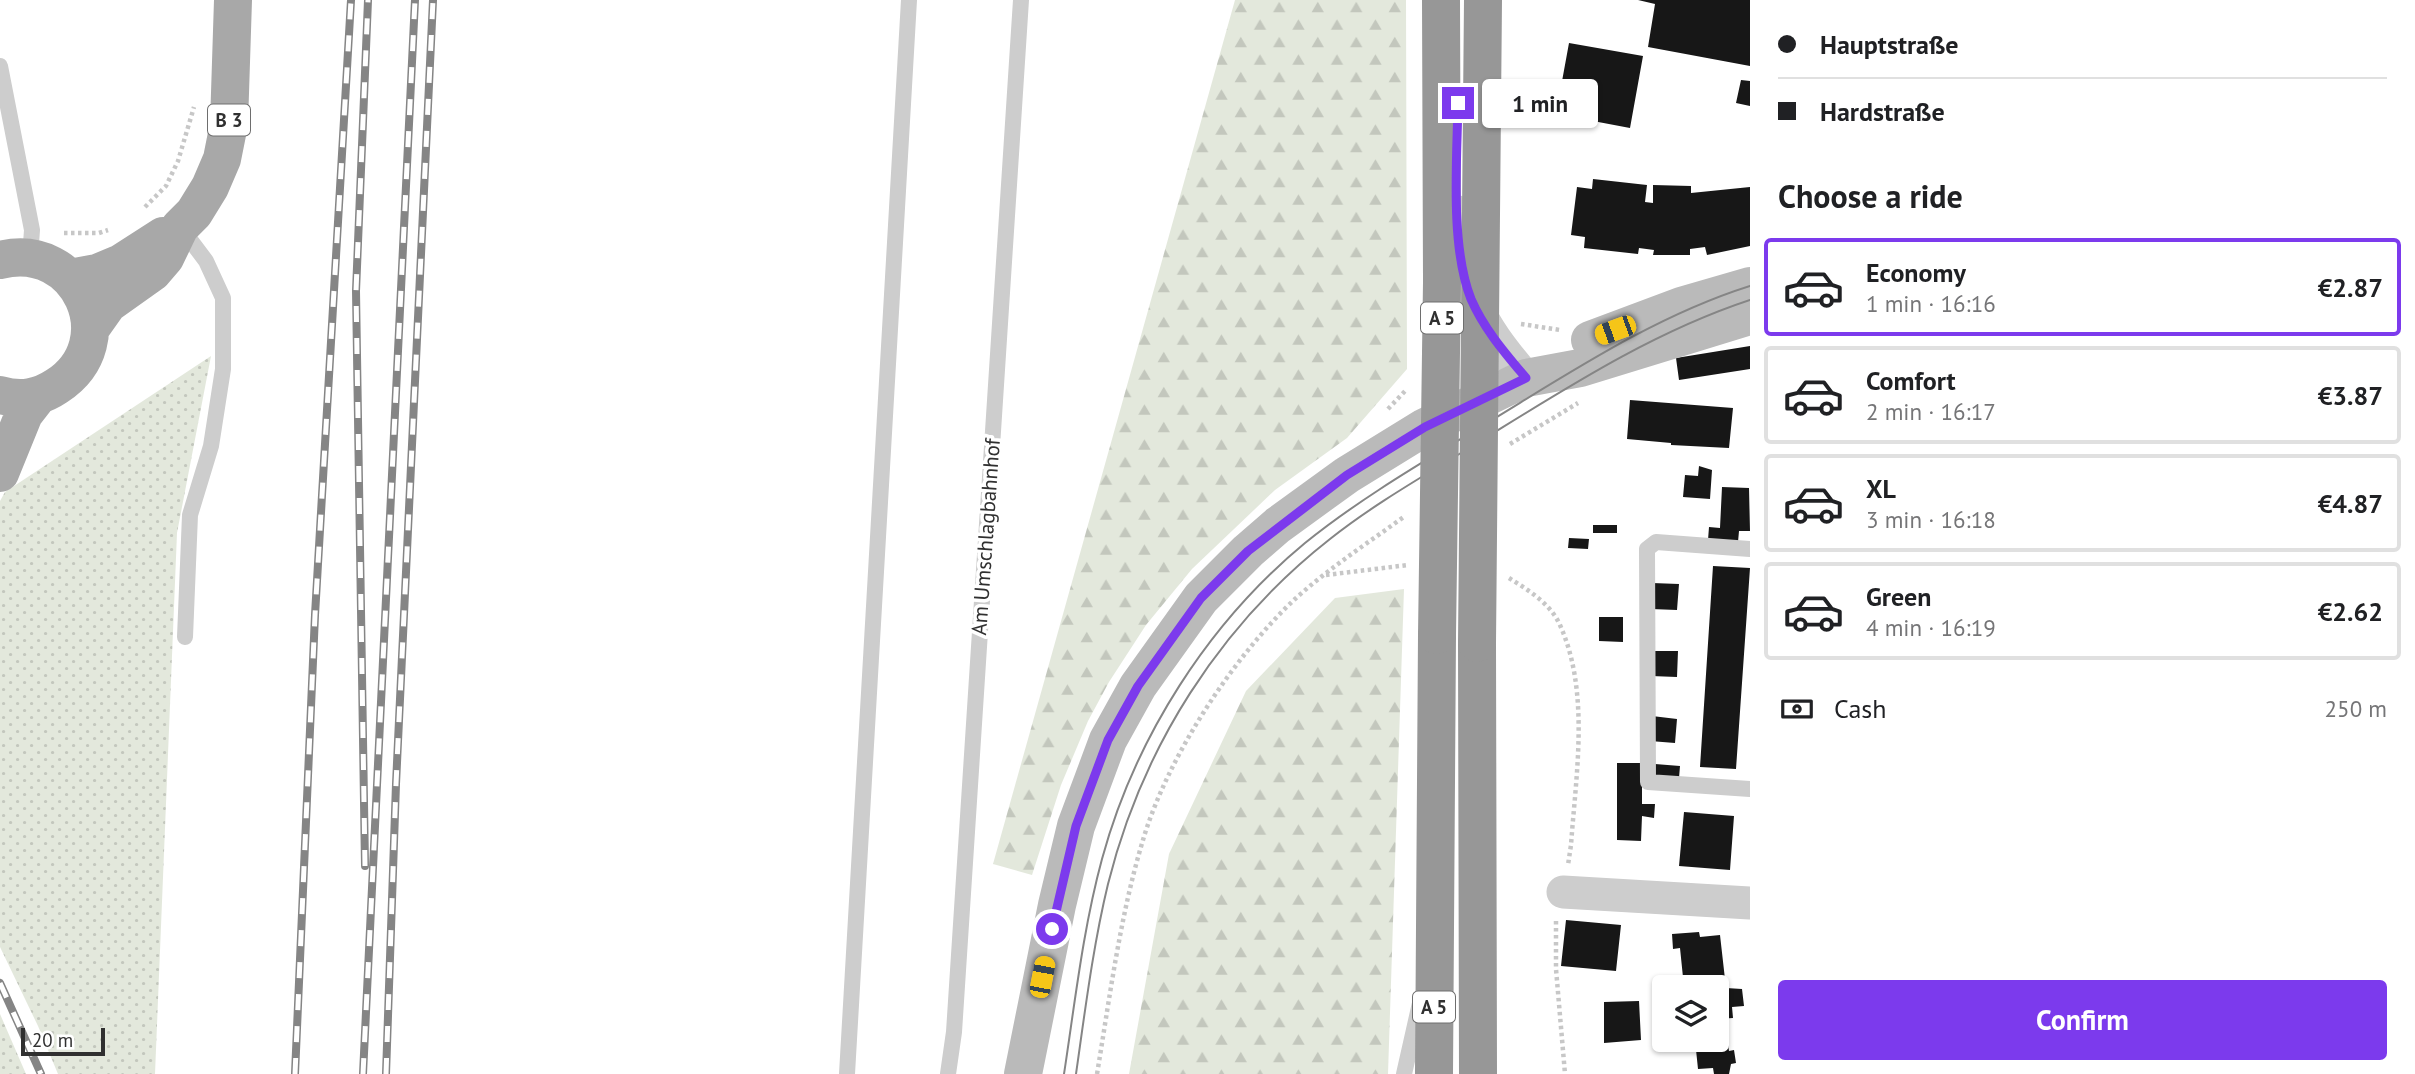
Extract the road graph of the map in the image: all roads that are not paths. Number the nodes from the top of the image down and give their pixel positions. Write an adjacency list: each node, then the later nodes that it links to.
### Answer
1 (233, 0): 8 (main road, B 3)
2 (909, 0): 24 (lane)
3 (1021, 0): 25 (lane, Am Umschlagbahnhof)
4 (1440, 0): 23 (highway, A 5, bridge)
5 (1458, 0): 14 (street)
6 (1483, 0): 29 (highway, A 5, bridge)
7 (0, 66): 9 (lane)
8 (180, 227): 10 (main road, B 3); 13 (main road, B 3); 19 (lane)
9 (21, 249): 10 (main road)
10 (70, 278): 13 (main road)
11 (1750, 286): 14 (main road)
12 (1750, 316): 14 (main road)
13 (90, 328): 16 (main road, B 3)
14 (1526, 378): 26 (main road)
15 (0, 395): 16 (main road)
16 (38, 396): 17 (main road, B 3)
17 (0, 473)
18 (1750, 549): 20 (lane)
19 (185, 637)
20 (1750, 789)
21 (1563, 892): 22 (street)
22 (1750, 903)
23 (1435, 940): 27 (lane); 28 (highway, A 5)
24 (847, 1074)
25 (948, 1074)
26 (1023, 1074)
27 (1404, 1074)
28 (1434, 1074)
29 (1478, 1074)

